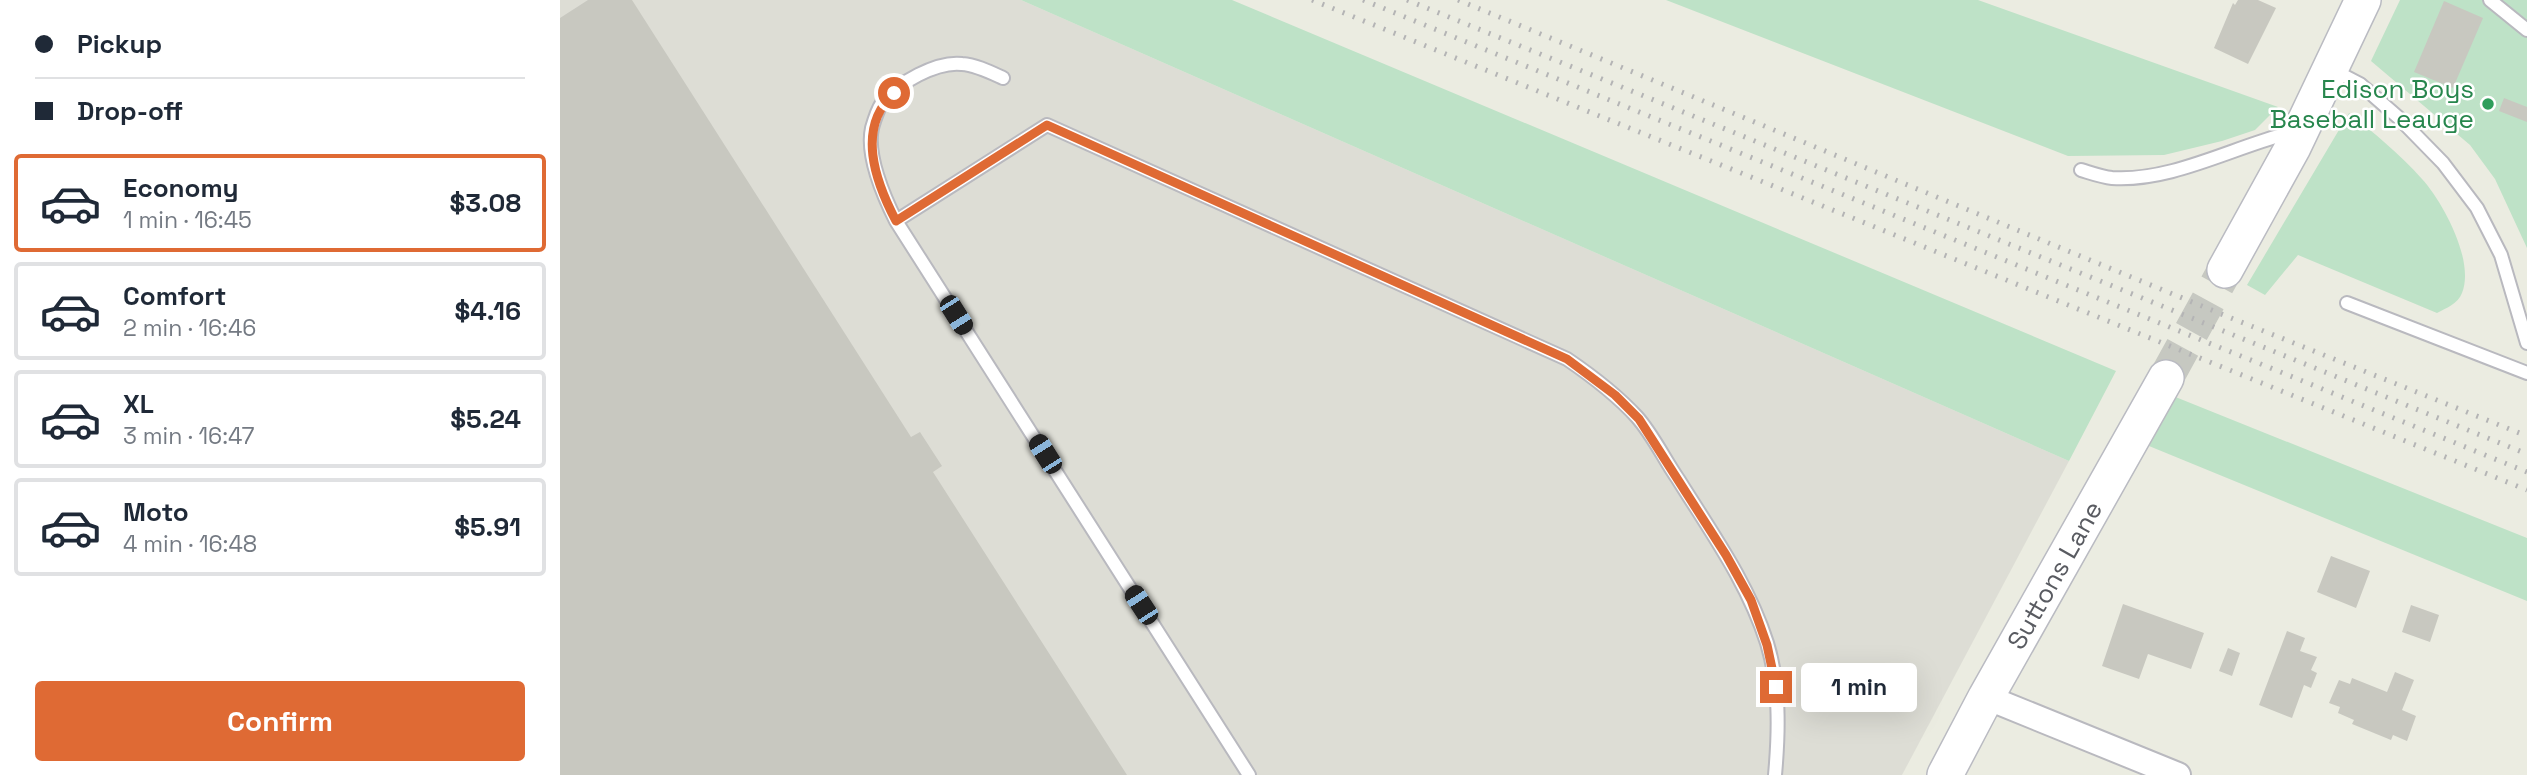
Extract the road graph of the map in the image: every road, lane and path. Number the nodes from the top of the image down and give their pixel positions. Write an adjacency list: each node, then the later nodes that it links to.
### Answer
1 (2363, 0): 4 (street)
2 (2490, 0): 3 (lane)
3 (2527, 30)
4 (2330, 69): 6 (street); 11 (lane)
5 (1003, 78): 8 (lane)
6 (2301, 131): 7 (lane); 9 (street)
7 (2081, 170)
8 (896, 221): 15 (lane); 16 (lane)
9 (2225, 270)
10 (2347, 303): 12 (lane)
11 (2527, 343)
12 (2527, 373)
13 (2166, 378): 14 (street, Suttons Lane)
14 (1986, 697): 17 (street, Suttons Lane); 18 (street)
15 (1249, 775)
16 (1775, 775)
17 (1945, 775)
18 (2178, 775)

